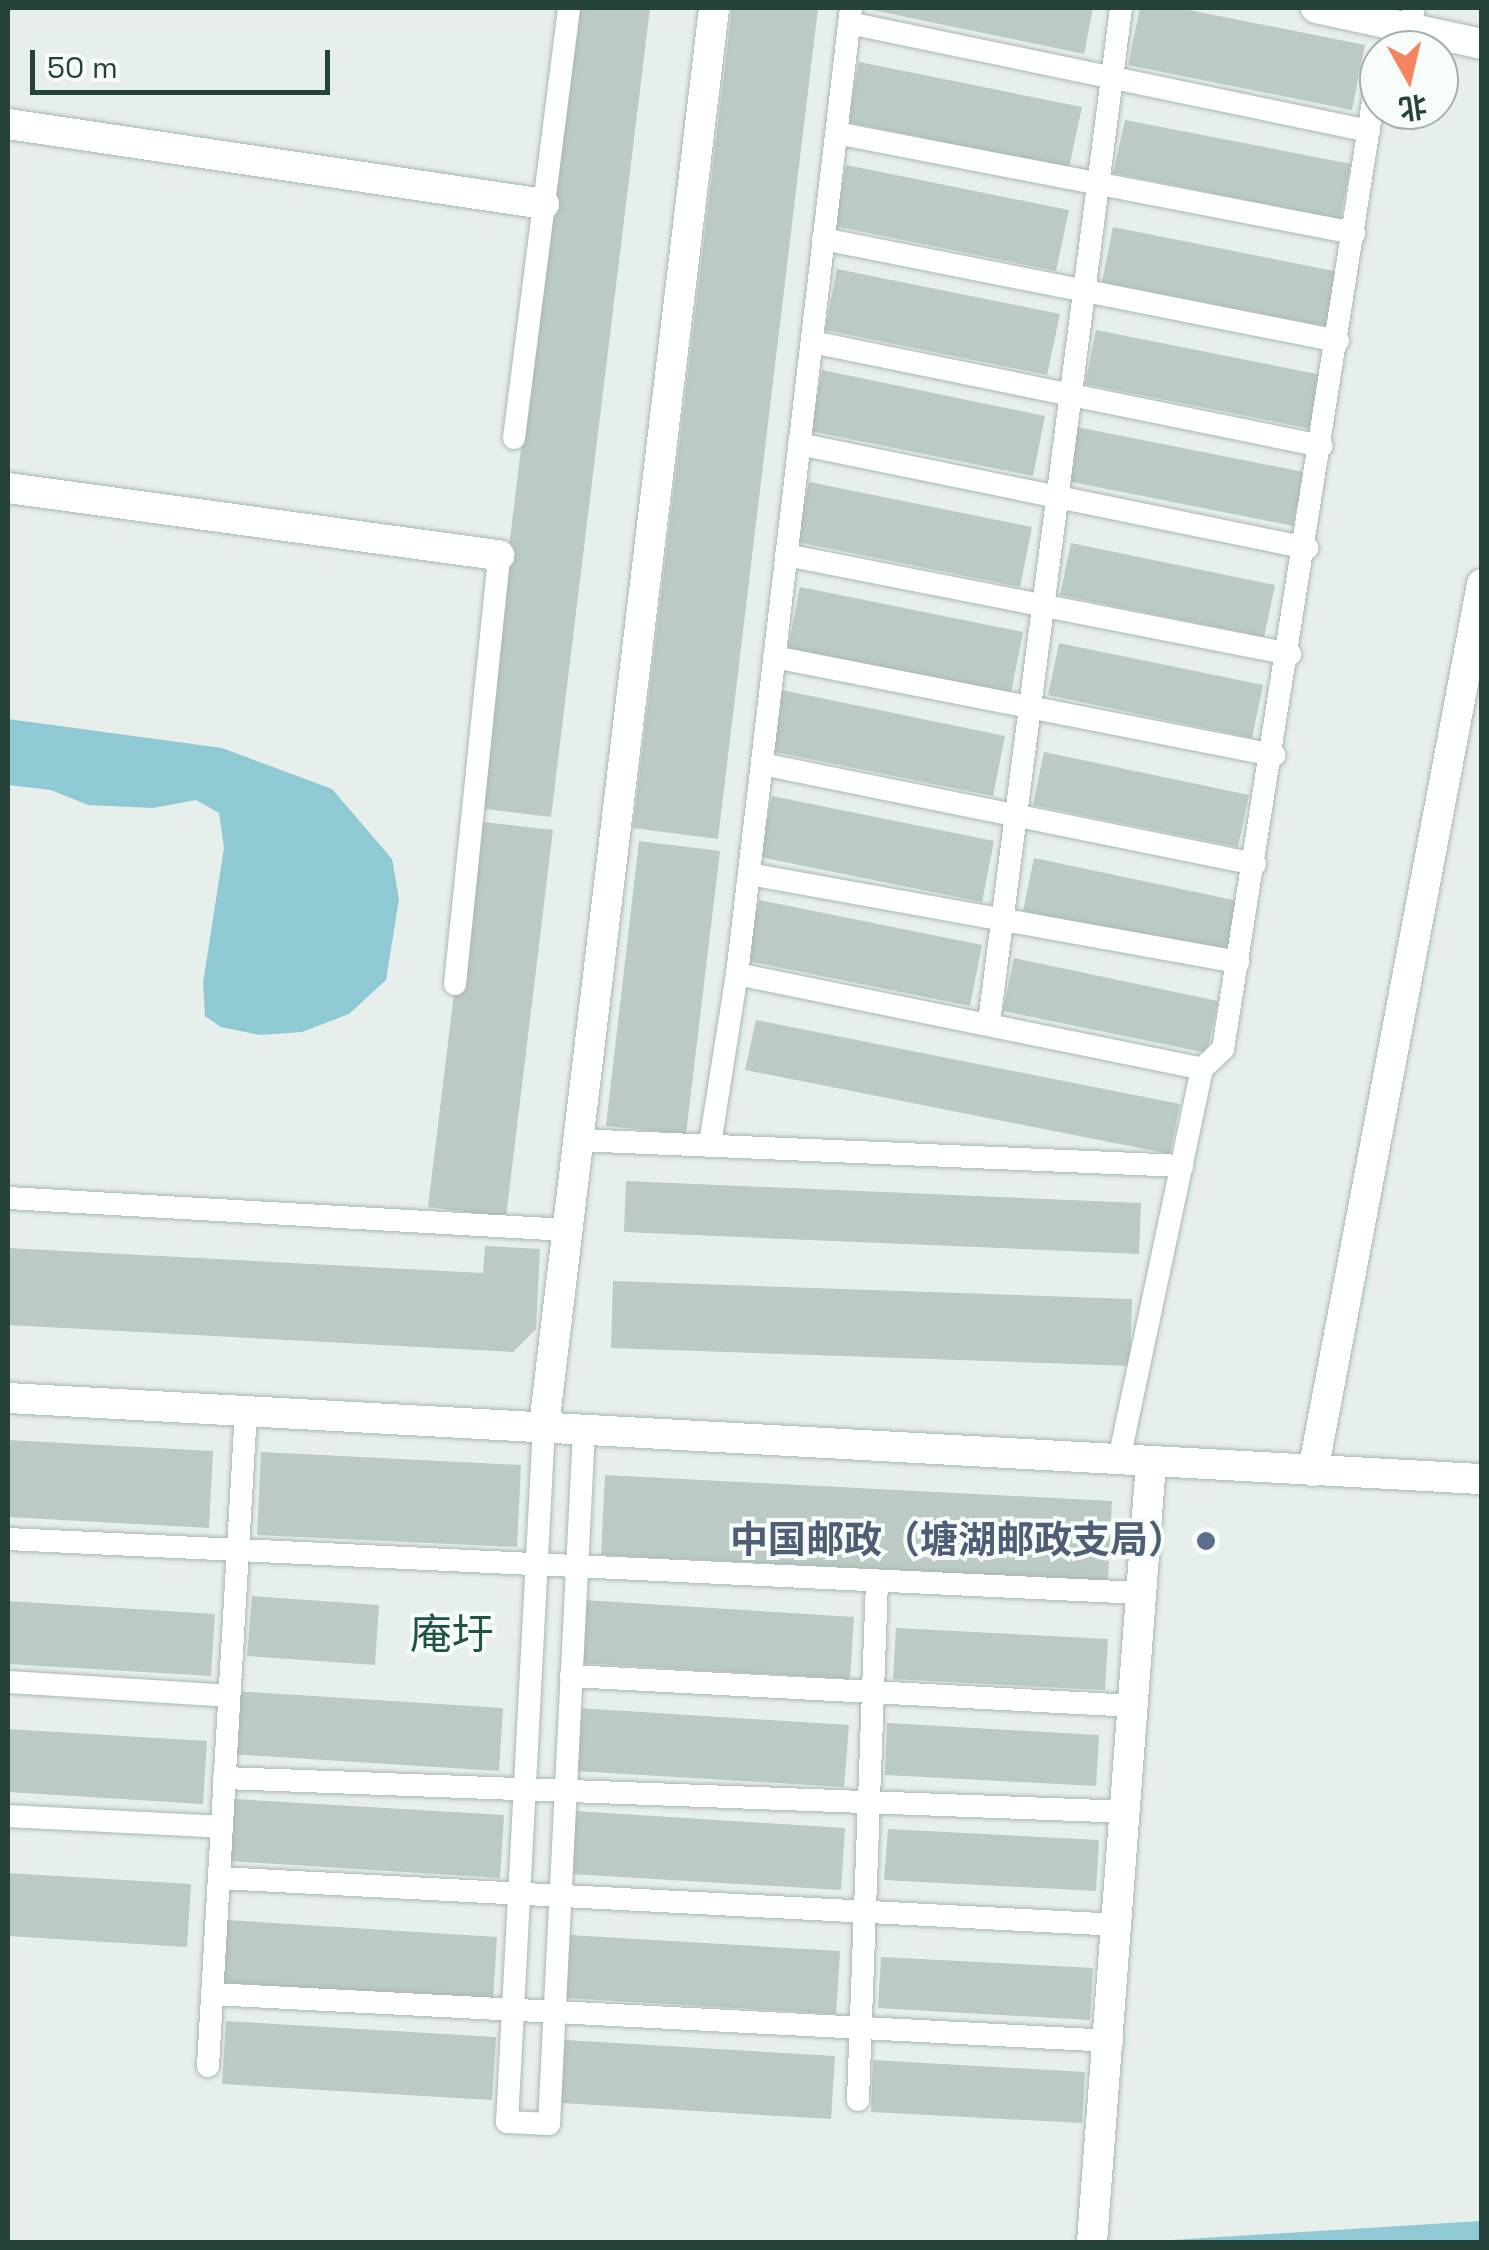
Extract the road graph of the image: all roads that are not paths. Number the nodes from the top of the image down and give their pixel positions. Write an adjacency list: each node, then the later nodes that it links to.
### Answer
1 (570, 8): 13 (lane)
2 (714, 8): 44 (street)
3 (1120, 8): 8 (lane)
4 (1316, 8): 6 (street)
5 (850, 15): 8 (lane); 11 (lane)
6 (1398, 27): 7 (street)
7 (1482, 44)
8 (1112, 78): 10 (lane); 12 (lane)
9 (8, 124): 13 (street)
10 (1369, 132): 14 (lane)
11 (836, 133): 12 (lane); 15 (lane)
12 (1098, 184): 14 (lane); 16 (lane)
13 (544, 204): 20 (lane)
14 (1354, 233): 17 (lane)
15 (823, 239): 16 (lane); 18 (lane)
16 (1084, 291): 17 (lane); 19 (lane)
17 (1338, 341): 22 (lane)
18 (812, 342): 19 (lane); 21 (lane)
19 (1070, 395): 22 (lane); 24 (lane)
20 (514, 438)
21 (799, 444): 24 (lane); 27 (lane)
22 (1322, 446): 25 (lane)
23 (8, 488): 26 (street)
24 (1057, 496): 25 (lane); 29 (lane)
25 (1306, 548): 30 (lane)
26 (500, 554): 41 (lane)
27 (786, 555): 29 (lane); 31 (lane)
28 (1482, 584): 55 (street)
29 (1043, 606): 30 (lane); 32 (lane)
30 (1290, 654): 33 (lane)
31 (774, 658): 32 (lane); 34 (lane)
32 (1029, 708): 33 (lane); 35 (lane)
33 (1274, 756): 36 (lane)
34 (762, 764): 35 (lane); 37 (lane)
35 (1016, 815): 36 (lane); 38 (lane)
36 (1255, 864): 39 (lane)
37 (748, 874): 38 (lane); 40 (lane)
38 (1002, 919): 39 (lane); 42 (lane)
39 (1238, 962): 43 (lane)
40 (737, 974): 42 (lane); 45 (lane)
41 (456, 984)
42 (989, 1022): 43 (lane)
43 (1202, 1069): 46 (lane)
44 (577, 1140): 45 (lane); 48 (street)
45 (710, 1144): 46 (lane)
46 (1182, 1166): 53 (lane)
47 (8, 1198): 48 (lane)
48 (567, 1230): 51 (street)
49 (8, 1398): 50 (street)
50 (246, 1411): 51 (street); 58 (lane)
51 (544, 1426): 52 (street); 59 (lane)
52 (584, 1430): 53 (street); 60 (lane)
53 (1120, 1460): 54 (street)
54 (1151, 1462): 55 (street); 62 (street)
55 (1313, 1471): 56 (street)
56 (1482, 1479)
57 (8, 1539): 58 (lane)
58 (238, 1550): 59 (lane); 66 (lane)
59 (531, 1564): 60 (lane); 69 (lane)
60 (577, 1566): 61 (lane); 63 (lane)
61 (877, 1581): 62 (lane); 65 (lane)
62 (1142, 1593): 67 (street)
63 (571, 1676): 65 (lane); 70 (lane)
64 (8, 1682): 66 (lane)
65 (872, 1692): 67 (lane); 71 (lane)
66 (230, 1696): 68 (lane)
67 (1134, 1706): 72 (street)
68 (224, 1778): 69 (lane); 74 (lane)
69 (522, 1790): 70 (lane); 76 (lane)
70 (566, 1791): 71 (lane); 77 (lane)
71 (868, 1802): 72 (lane); 78 (lane)
72 (1128, 1812): 79 (street)
73 (8, 1816): 74 (lane)
74 (222, 1827): 75 (lane)
75 (219, 1878): 76 (lane); 80 (lane)
76 (517, 1894): 77 (lane); 81 (lane)
77 (560, 1896): 78 (lane); 82 (lane)
78 (865, 1912): 79 (lane); 83 (lane)
79 (1120, 1925): 84 (street)
80 (212, 1994): 81 (lane); 85 (lane)
81 (511, 2010): 82 (lane); 82 (lane)
82 (554, 2012): 83 (lane)
83 (860, 2028): 84 (lane); 86 (lane)
84 (1112, 2041): 87 (street)
85 (208, 2066)
86 (858, 2100)
87 (1092, 2242)

